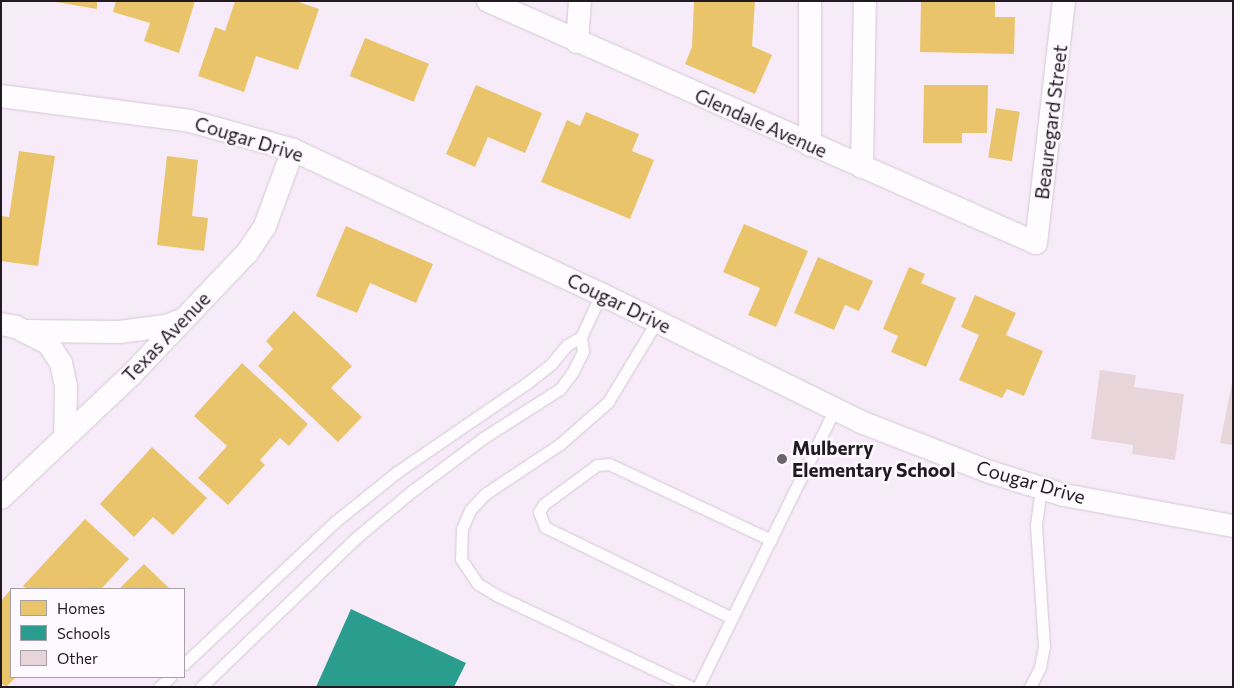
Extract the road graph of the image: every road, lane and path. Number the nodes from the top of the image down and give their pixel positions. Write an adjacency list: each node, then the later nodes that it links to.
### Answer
1 (488, 1): 6 (street, Glendale Avenue)
2 (580, 1): 6 (street)
3 (810, 1): 8 (street)
4 (865, 1): 10 (street)
5 (1064, 1): 11 (street, Beauregard Street)
6 (577, 42): 8 (street, Glendale Avenue)
7 (1, 96): 9 (street, Cougar Drive)
8 (810, 145): 10 (street, Glendale Avenue)
9 (293, 150): 12 (street, Cougar Drive); 13 (street, Texas Avenue)
10 (862, 167): 11 (street, Glendale Avenue)
11 (1036, 243)
12 (601, 294): 14 (street, Cougar Drive); 17 (lane)
13 (184, 320): 16 (street); 19 (street, Texas Avenue)
14 (657, 321): 18 (street, Cougar Drive); 29 (lane)
15 (1, 324): 16 (street)
16 (24, 331): 19 (street)
17 (581, 337): 25 (lane); 28 (lane)
18 (835, 409): 20 (street, Cougar Drive); 23 (lane)
19 (65, 438): 21 (street, Texas Avenue)
20 (1041, 487): 22 (street, Cougar Drive); 31 (lane)
21 (1, 498)
22 (1233, 526)
23 (771, 540): 24 (lane); 24 (lane)
24 (732, 618): 30 (lane)
25 (185, 663)
26 (169, 678): 27 (lane)
27 (159, 687)
28 (201, 687)
29 (691, 687)
30 (698, 687)
31 (1030, 687)

